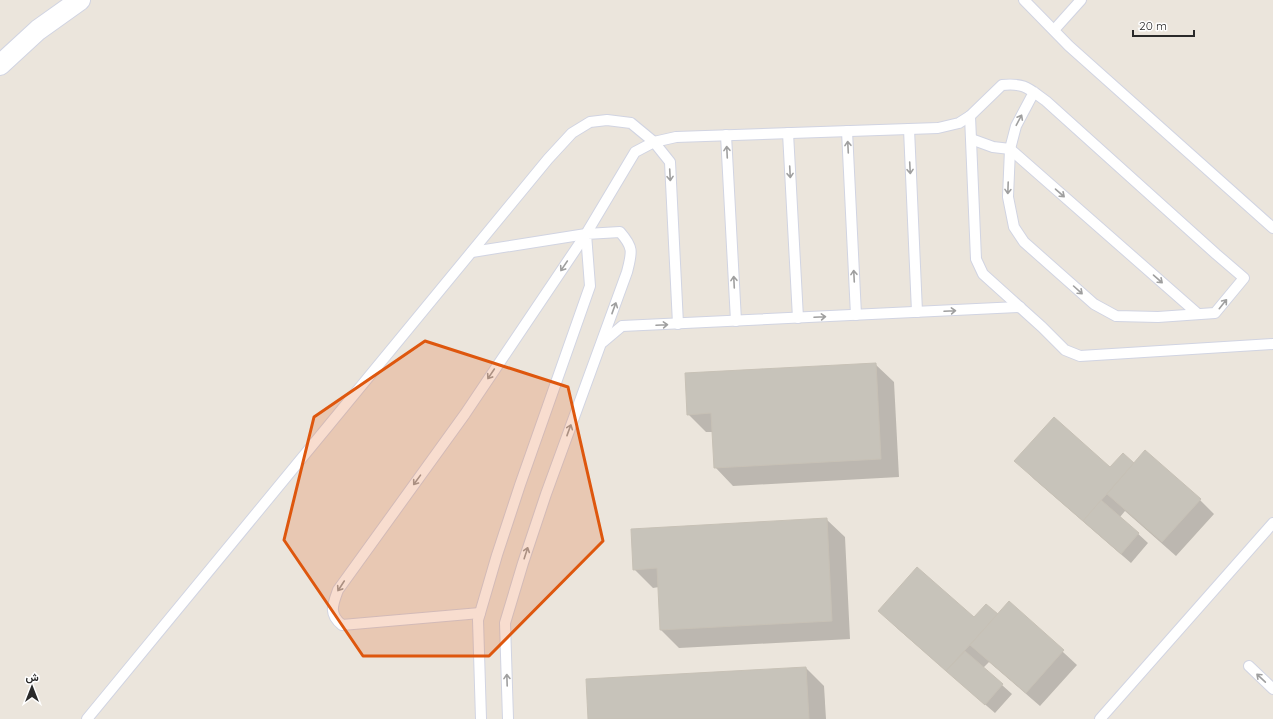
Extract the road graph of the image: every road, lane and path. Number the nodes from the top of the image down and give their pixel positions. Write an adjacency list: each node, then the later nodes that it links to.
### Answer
1 (80, 0): 5 (street)
2 (1024, 0): 4 (lane)
3 (1081, 0): 4 (lane)
4 (1054, 30): 15 (lane)
5 (0, 66)
6 (1034, 92): 7 (lane); 14 (lane, one-way to 6); 20 (lane, one-way to 6)
7 (970, 116): 8 (lane); 12 (lane)
8 (909, 129): 9 (lane); 19 (lane, one-way to 19)
9 (847, 131): 10 (lane); 21 (lane, one-way to 9)
10 (788, 133): 11 (lane); 22 (lane, one-way to 22)
11 (726, 135): 13 (lane); 23 (lane, one-way to 11)
12 (971, 139): 14 (lane); 18 (lane)
13 (654, 142): 16 (lane); 17 (lane); 24 (lane, one-way to 24)
14 (1010, 149): 20 (lane, one-way to 20); 20 (lane, one-way to 20)
15 (1273, 228)
16 (586, 234): 17 (lane); 25 (lane, one-way to 16); 28 (lane); 28 (lane, one-way to 28)
17 (472, 252): 31 (lane)
18 (1020, 307): 19 (lane, one-way to 18); 26 (lane)
19 (917, 312): 21 (lane)
20 (1198, 314)
21 (856, 315): 22 (lane, one-way to 21)
22 (798, 318): 23 (lane)
23 (736, 321): 24 (lane)
24 (678, 324): 25 (lane, one-way to 24)
25 (601, 343): 33 (lane, one-way to 25)
26 (1273, 344)
27 (1273, 523): 34 (lane)
28 (480, 613): 32 (lane)
29 (1249, 666): 30 (lane, one-way to 29)
30 (1273, 689)
31 (87, 719)
32 (481, 719)
33 (508, 719)
34 (1100, 719)

